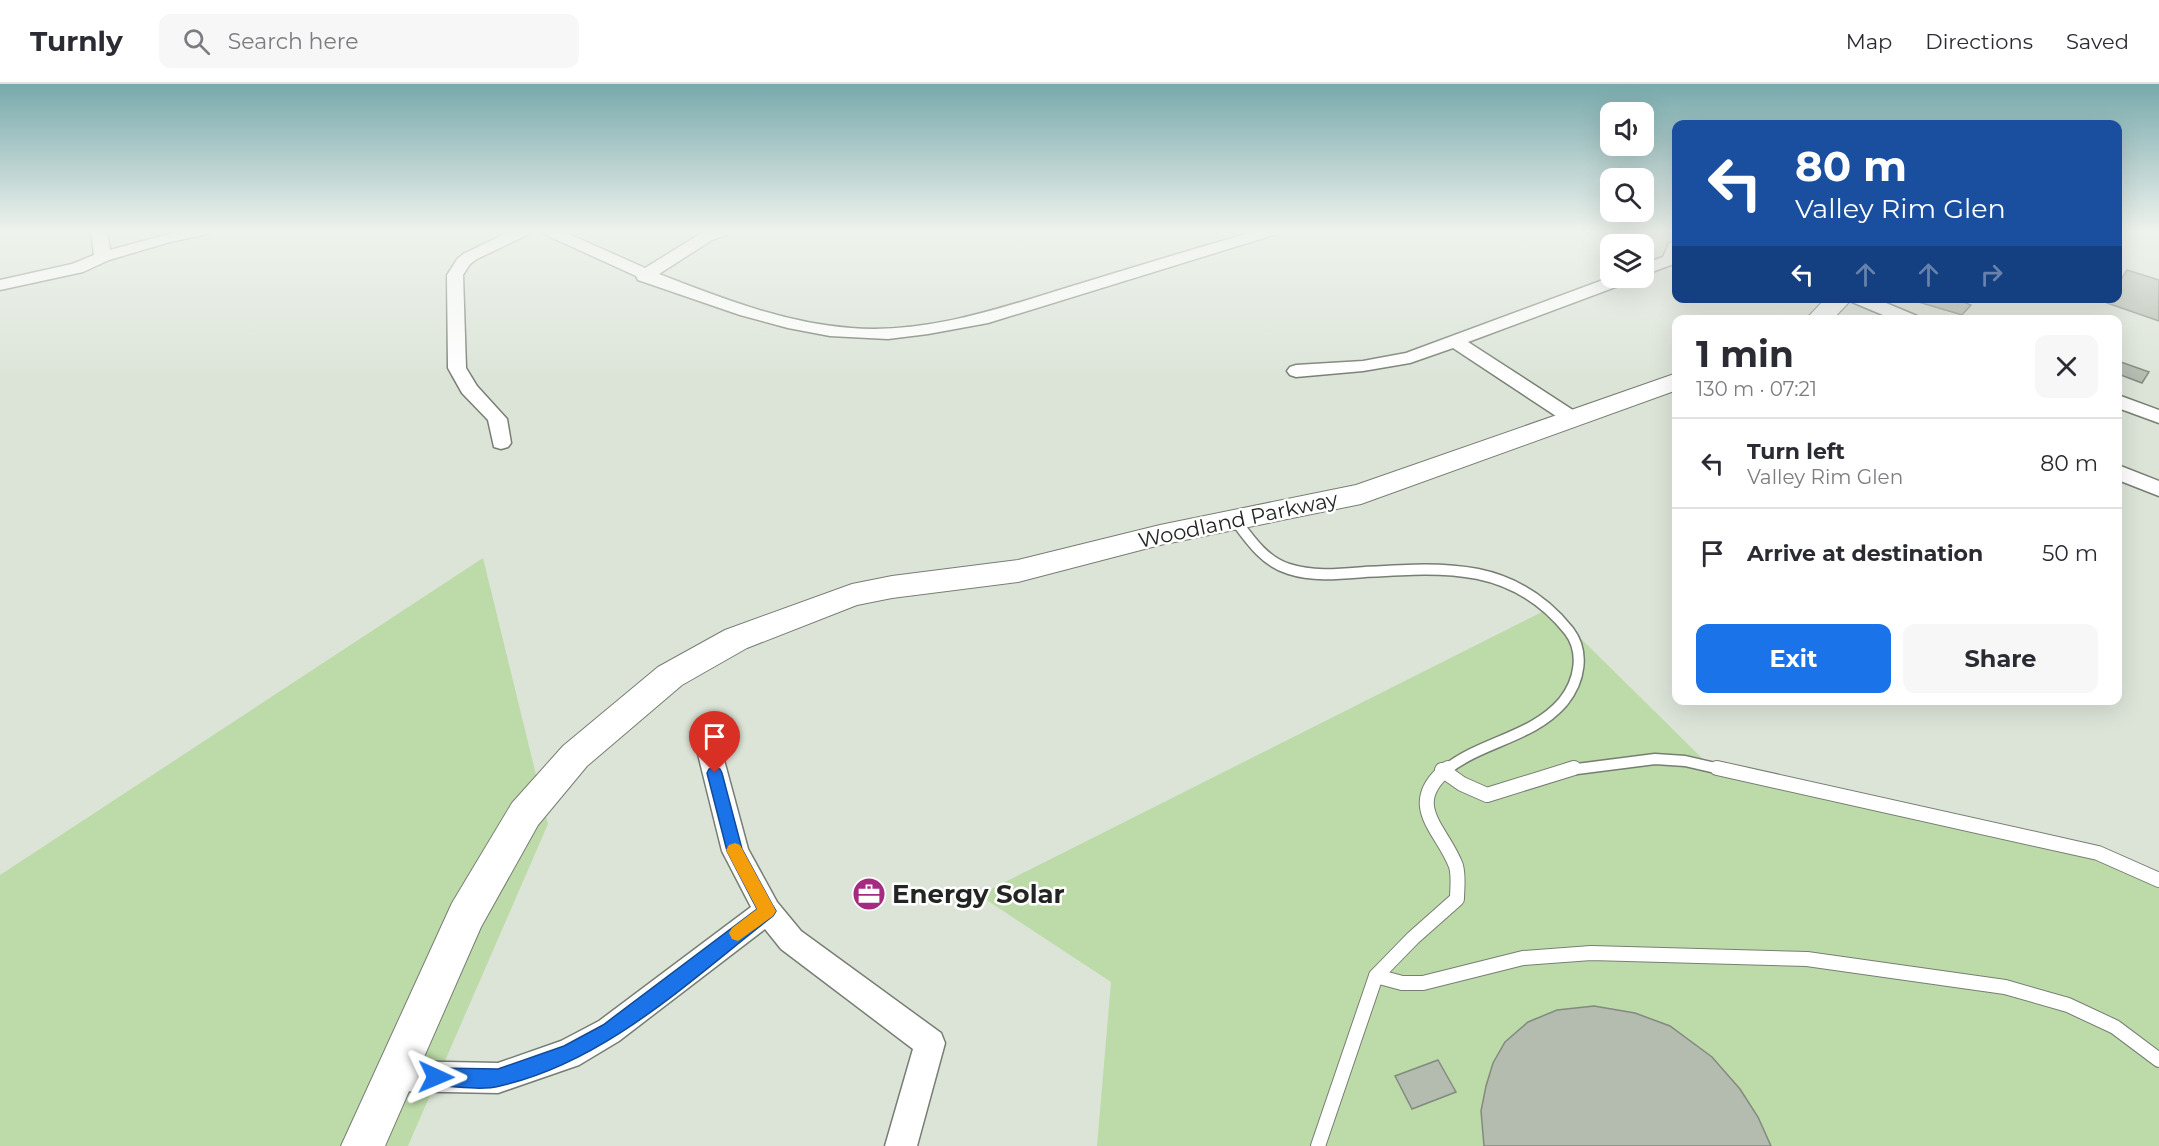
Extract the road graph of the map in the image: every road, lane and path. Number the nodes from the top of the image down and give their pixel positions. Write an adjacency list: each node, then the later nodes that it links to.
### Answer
1 (20, 281): 5 (street)
2 (455, 281): 17 (street)
3 (657, 281): 4 (street)
4 (1108, 281)
5 (0, 285)
6 (1600, 287): 11 (street)
7 (1836, 303): 9 (street)
8 (1870, 303): 10 (street)
9 (1822, 315)
10 (1899, 315)
11 (1454, 341): 12 (street); 16 (street)
12 (1296, 371)
13 (1672, 383): 16 (street, Woodland Parkway)
14 (2122, 403): 15 (street)
15 (2159, 417)
16 (1572, 418): 20 (street, Woodland Parkway)
17 (501, 443)
18 (2122, 474): 19 (street)
19 (2159, 489)
20 (1236, 521): 22 (lane); 27 (street, Woodland Parkway)
21 (705, 734): 24 (street)
22 (1442, 770): 23 (lane); 25 (lane)
23 (2159, 880)
24 (767, 911): 27 (street); 29 (street)
25 (1376, 976): 26 (lane); 30 (lane)
26 (2159, 1060)
27 (394, 1077): 28 (street, Woodland Parkway)
28 (363, 1146)
29 (901, 1146)
30 (1318, 1146)

